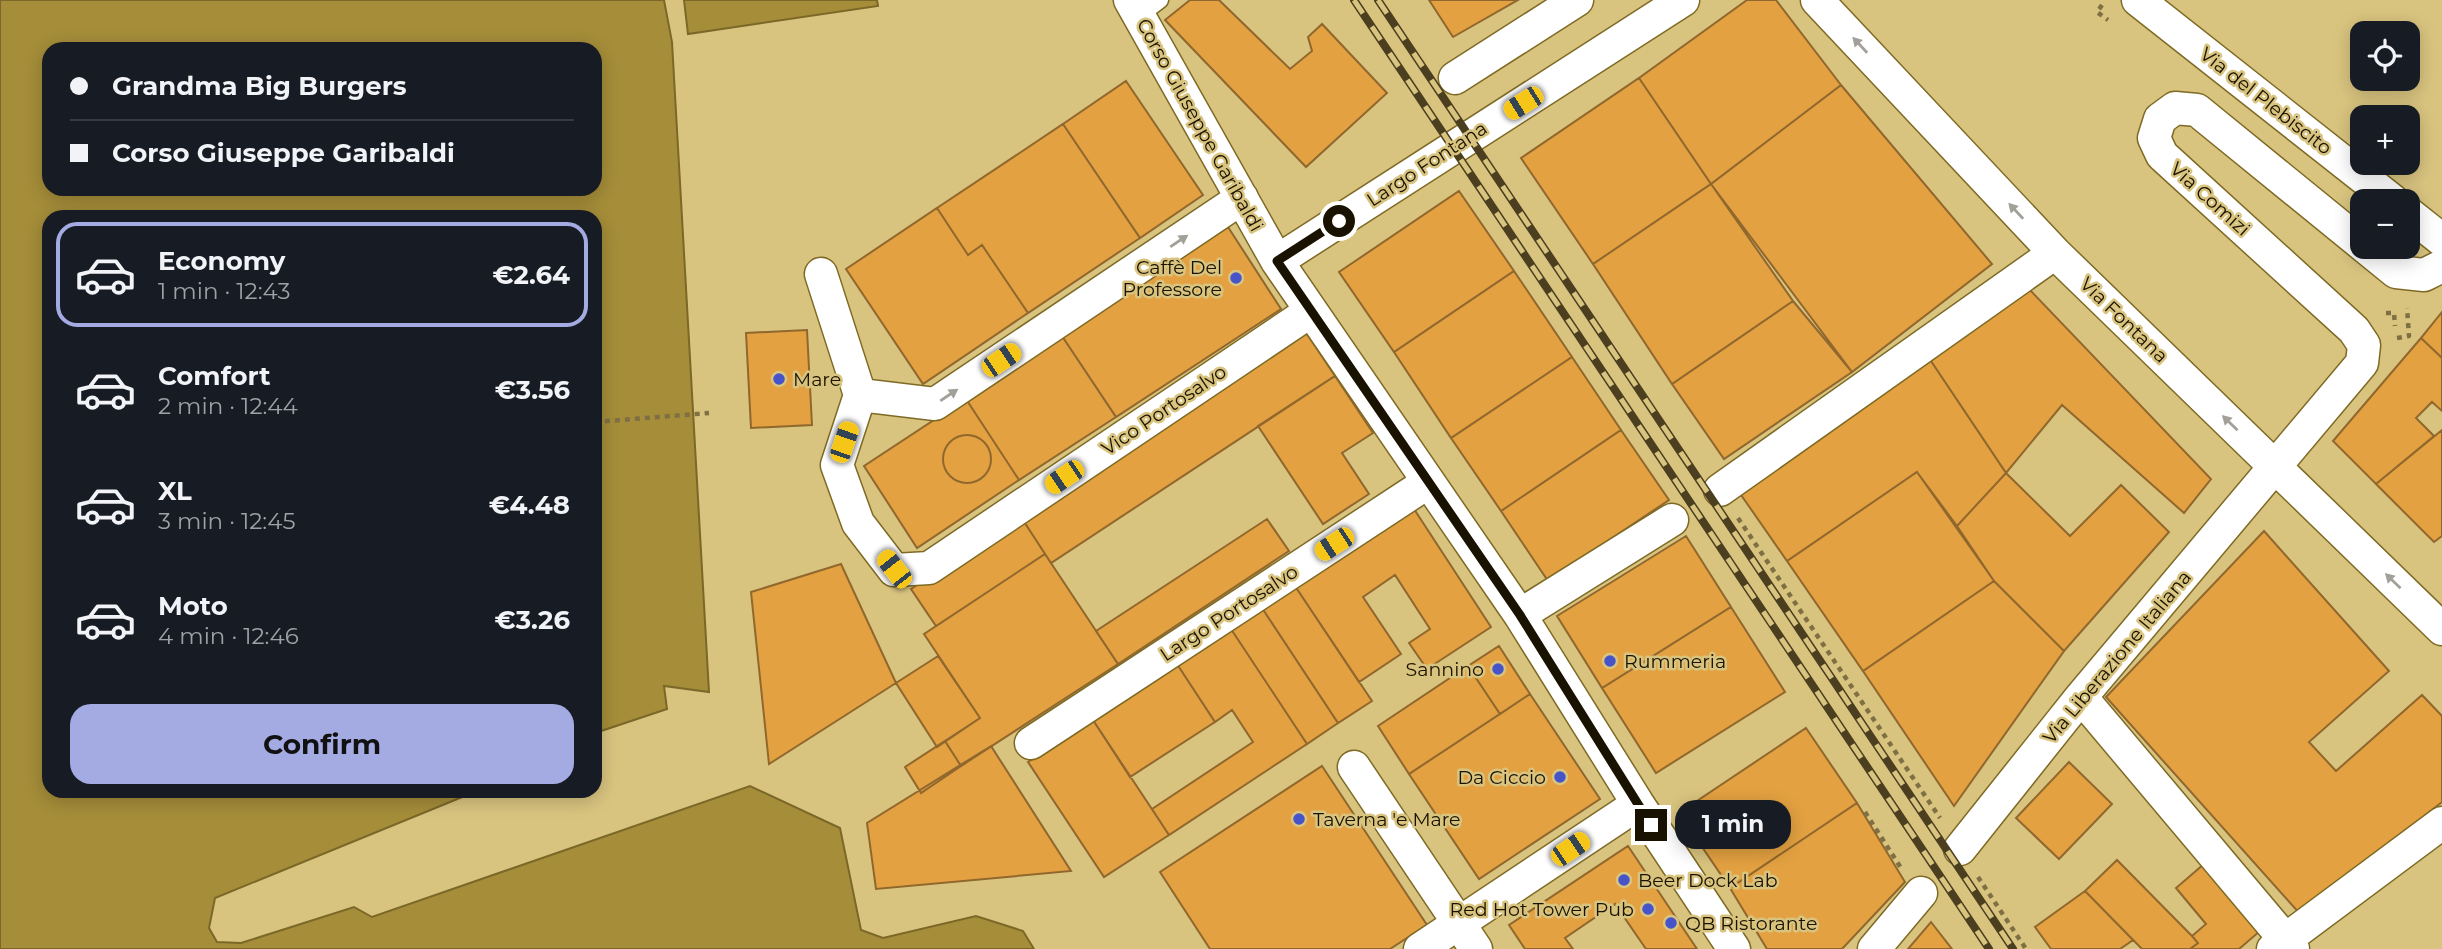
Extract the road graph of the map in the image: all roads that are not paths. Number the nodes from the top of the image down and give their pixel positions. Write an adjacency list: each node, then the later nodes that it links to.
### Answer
1 (1577, 0): 6 (street)
2 (1684, 0): 12 (street, Largo Fontana)
3 (1817, 0): 11 (street, Via Fontana, one-way to 3)
4 (2138, 0): 7 (street, Via del Plebiscito)
5 (1143, 5): 8 (street, Corso Giuseppe Garibaldi)
6 (1455, 78)
7 (2378, 189)
8 (1242, 198): 12 (street, Corso Giuseppe Garibaldi); 16 (street, one-way to 8)
9 (2420, 223): 10 (street)
10 (2442, 240)
11 (2055, 253): 17 (street, Via Fontana, one-way to 11); 19 (street)
12 (1277, 261): 15 (street, Corso Giuseppe Garibaldi)
13 (2433, 271): 17 (street, Via Comizi)
14 (821, 274): 16 (street)
15 (1311, 311): 16 (street, Vico Portosalvo); 18 (street, Corso Giuseppe Garibaldi)
16 (860, 396)
17 (2277, 468): 22 (street, Via Fontana, one-way to 17); 23 (street, Via Liberazione Italiana)
18 (1427, 483): 21 (street, Corso Giuseppe Garibaldi); 24 (street, Largo Portosalvo)
19 (1720, 490)
20 (1672, 520): 21 (street)
21 (1520, 615): 26 (street, Corso Giuseppe Garibaldi)
22 (2442, 629)
23 (2081, 697): 28 (street, Via Liberazione Italiana); 31 (street)
24 (1031, 743)
25 (1354, 767): 30 (street)
26 (1638, 804): 30 (street); 34 (street, Corso Giuseppe Garibaldi)
27 (2442, 823): 31 (street)
28 (1960, 849)
29 (1915, 901): 35 (street)
30 (1458, 923): 32 (street); 33 (street)
31 (2284, 946)
32 (1420, 949)
33 (1476, 949)
34 (1734, 949)
35 (1874, 949)

